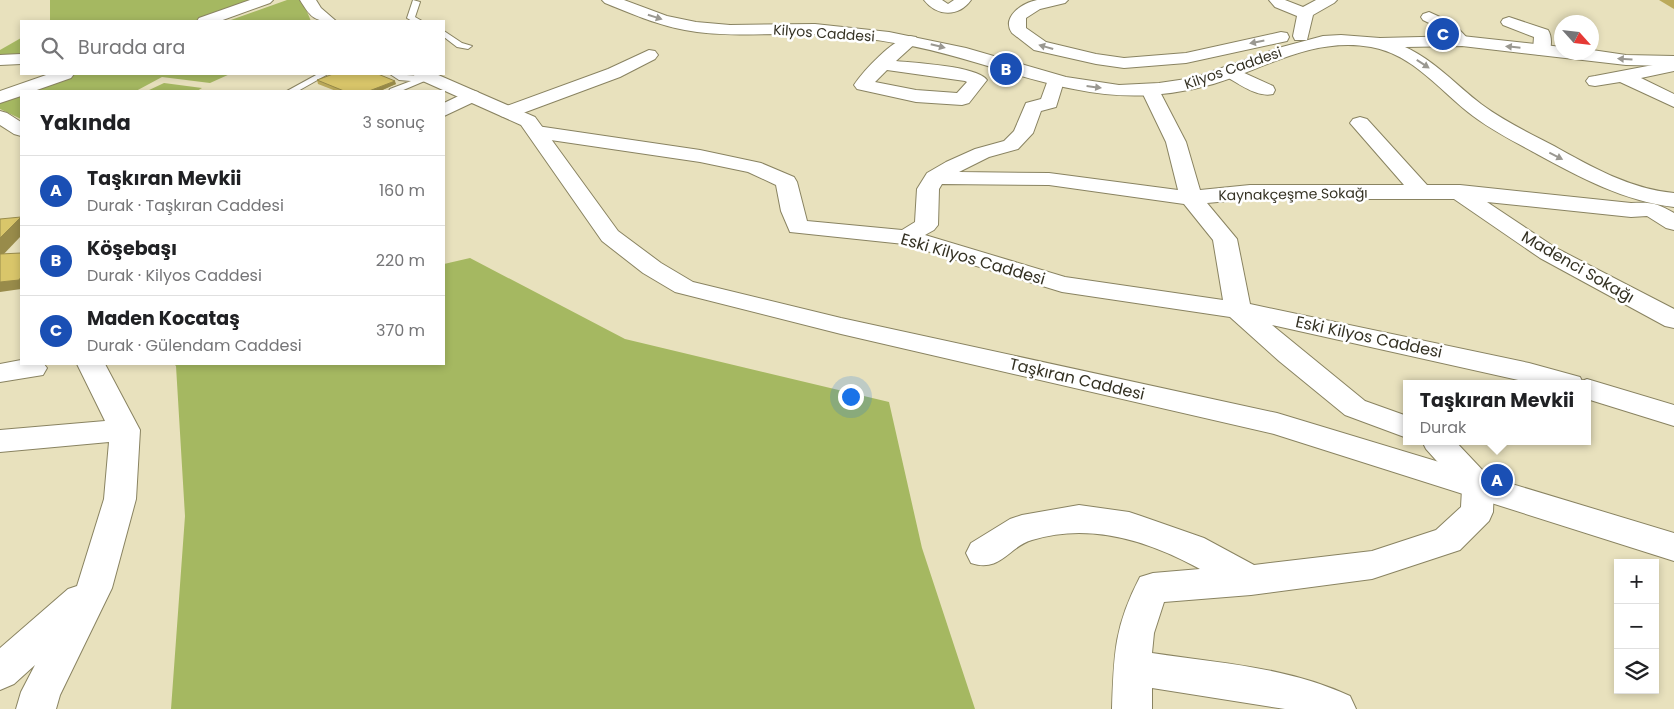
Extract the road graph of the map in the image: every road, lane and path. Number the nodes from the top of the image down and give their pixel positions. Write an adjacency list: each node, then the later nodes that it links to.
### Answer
1 (308, 0): 15 (street)
2 (610, 0): 3 (street); 21 (street, Kilyos Caddesi, one-way to 21)
3 (652, 0)
4 (932, 0): 5 (street)
5 (963, 0)
6 (1060, 0): 19 (street, one-way to 6)
7 (1277, 0): 11 (street)
8 (1330, 0): 11 (street)
9 (273, 1): 13 (street); 14 (street)
10 (416, 2): 16 (lane)
11 (1306, 14): 19 (street)
12 (1429, 17): 22 (street)
13 (208, 20)
14 (228, 20)
15 (327, 20)
16 (416, 20)
17 (1509, 22): 25 (street)
18 (445, 35): 24 (lane)
19 (1302, 36): 20 (street)
20 (1358, 40): 23 (street, Kilyos Caddesi); 34 (street, Kilyos Caddesi)
21 (910, 41): 32 (street); 40 (street, Kilyos Caddesi, one-way to 40)
22 (1462, 41): 23 (street); 25 (street, one-way to 22)
23 (1379, 43): 59 (street, Kilyos Caddesi, one-way to 59)
24 (468, 46)
25 (1542, 50): 26 (street)
26 (1554, 51)
27 (649, 55): 50 (street)
28 (1599, 57): 31 (street, one-way to 28)
29 (20, 59): 30 (street)
30 (0, 60)
31 (1674, 61)
32 (882, 64): 32 (street)
33 (1674, 66): 39 (street)
34 (1231, 72): 44 (street, Kilyos Caddesi); 45 (street)
35 (62, 75): 47 (street)
36 (322, 75): 42 (lane)
37 (396, 75): 38 (lane)
38 (426, 75): 43 (lane); 46 (street)
39 (1622, 75): 41 (street); 48 (street)
40 (1055, 81): 44 (street, Kilyos Caddesi, one-way to 44); 55 (street)
41 (1595, 81)
42 (294, 90)
43 (395, 90)
44 (1150, 90): 58 (street)
45 (1266, 90)
46 (471, 96): 49 (street); 50 (street)
47 (0, 97)
48 (1674, 101)
49 (445, 109)
50 (508, 112): 54 (street)
51 (0, 117): 53 (street)
52 (1360, 122): 57 (street)
53 (20, 129)
54 (537, 132): 61 (street, Eski Kilyos Caddesi); 77 (street, Taşkıran Caddesi)
55 (936, 178): 58 (street, Kaynakçeşme Sokağı); 61 (street)
56 (1460, 192): 57 (street, Kaynakçeşme Sokağı); 59 (street, Kaynakçeşme Sokağı); 63 (street, Madenci Sokağı)
57 (1422, 193): 58 (street, Kaynakçeşme Sokağı)
58 (1191, 198): 62 (street)
59 (1660, 203): 60 (street)
60 (1674, 223)
61 (906, 237): 62 (street, Eski Kilyos Caddesi)
62 (1238, 310): 67 (street, Eski Kilyos Caddesi); 72 (street)
63 (1674, 320)
64 (93, 365): 73 (street)
65 (33, 368): 66 (street)
66 (0, 373)
67 (1556, 380)
68 (1591, 390): 69 (street)
69 (1628, 401): 70 (street); 71 (street); 74 (street)
70 (1674, 403)
71 (1674, 416)
72 (1403, 426)
73 (126, 430): 75 (street); 81 (street)
74 (1674, 430)
75 (0, 440)
76 (1441, 445): 77 (street)
77 (1478, 486): 78 (street, Taşkıran Caddesi); 80 (street)
78 (1674, 547)
79 (983, 553): 80 (street)
80 (1251, 580): 82 (street)
81 (94, 588): 83 (street); 84 (street)
82 (1133, 668): 85 (street); 86 (street)
83 (0, 672)
84 (36, 709)
85 (1132, 709)
86 (1336, 709)

